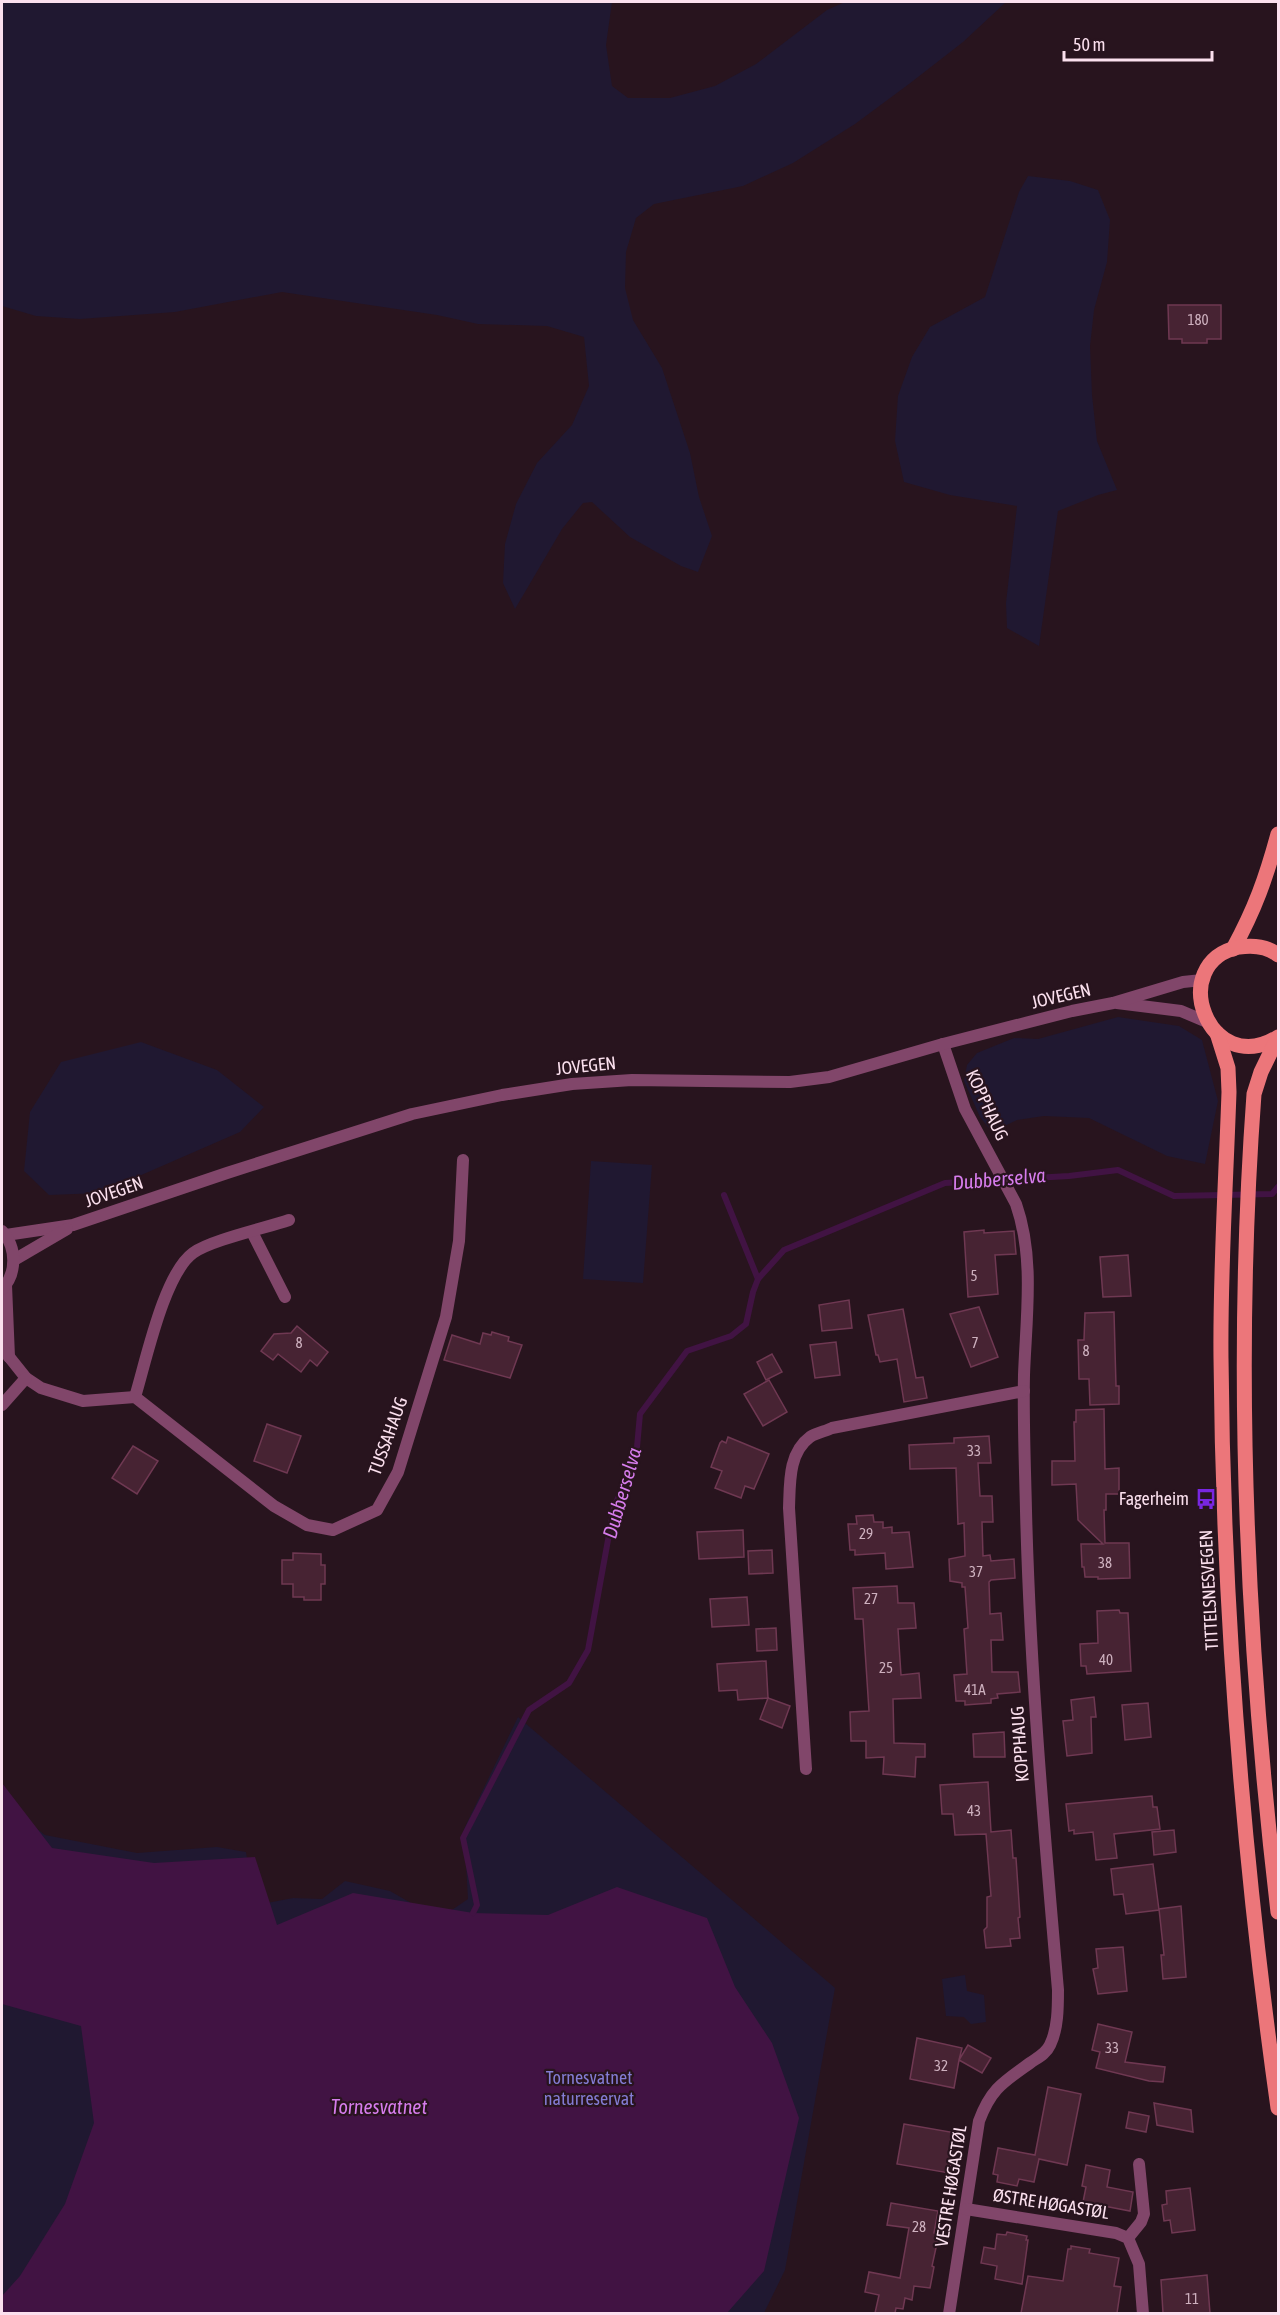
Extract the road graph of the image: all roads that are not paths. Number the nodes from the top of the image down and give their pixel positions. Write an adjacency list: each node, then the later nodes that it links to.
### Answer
1 (1278, 834): 2 (main road)
2 (1233, 949): 3 (main road); 4 (main road)
3 (1278, 955)
4 (1203, 980): 5 (street, JOVEGEN); 6 (main road, TITTELSNESVEGEN)
5 (1113, 1003): 6 (street, JOVEGEN); 8 (street, JOVEGEN)
6 (1212, 1028): 7 (main road); 25 (main road, TITTELSNESVEGEN)
7 (1278, 1038): 23 (main road)
8 (943, 1044): 11 (street, JOVEGEN); 19 (street, KOPPHAUG)
9 (463, 1160): 20 (street, TUSSAHAUG)
10 (289, 1220): 12 (street)
11 (74, 1226): 13 (street, JOVEGEN); 14 (street, JOVEGEN)
12 (252, 1232): 16 (street); 20 (street)
13 (4, 1233): 14 (street)
14 (14, 1260): 15 (street)
15 (4, 1287): 17 (street)
16 (285, 1297)
17 (5, 1352): 18 (street)
18 (26, 1378): 20 (street); 21 (street)
19 (1024, 1391): 22 (street); 24 (street, KOPPHAUG)
20 (135, 1397)
21 (2, 1405)
22 (806, 1769)
23 (1278, 1912)
24 (1013, 2076): 27 (street, VESTRE HØGASTØL)
25 (1278, 2108)
26 (1139, 2164): 28 (street, ØSTRE HØGASTØL)
27 (966, 2209): 28 (street, ØSTRE HØGASTØL); 29 (street, VESTRE HØGASTØL)
28 (1128, 2238): 30 (street, ØSTRE HØGASTØL)
29 (949, 2313)
30 (1143, 2313)

